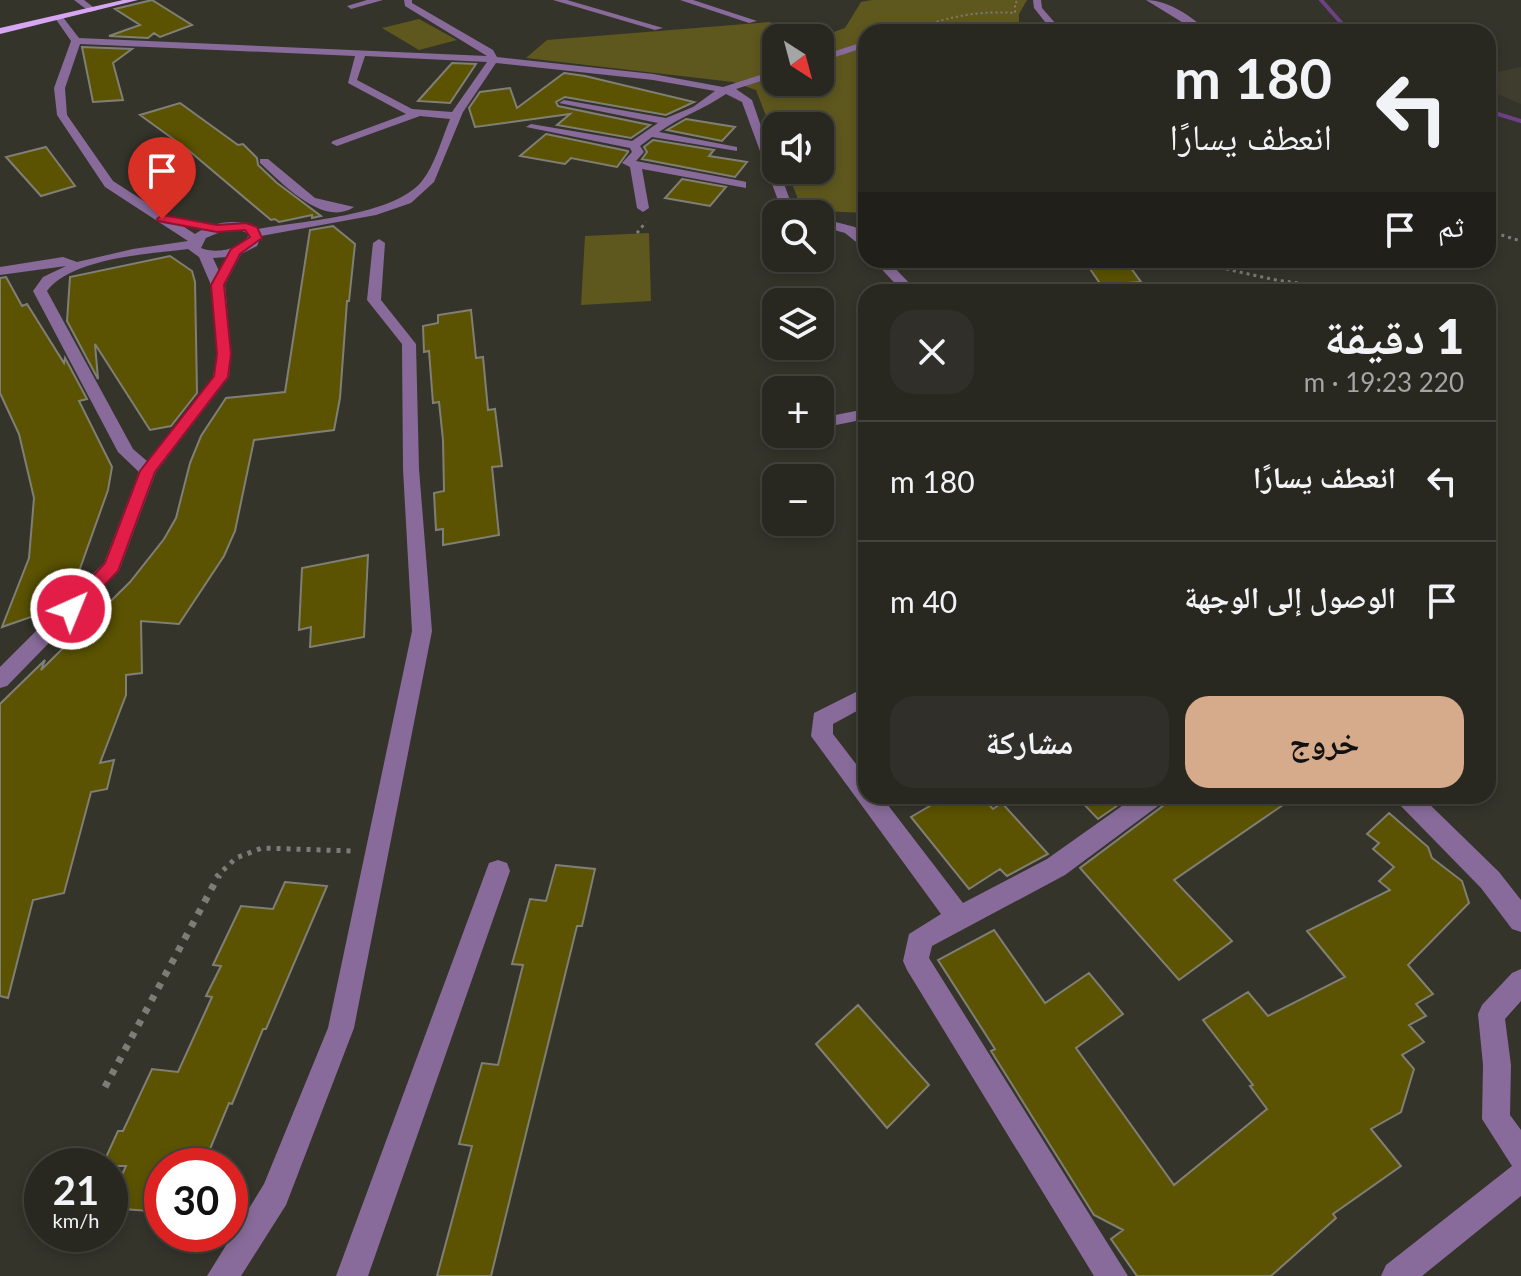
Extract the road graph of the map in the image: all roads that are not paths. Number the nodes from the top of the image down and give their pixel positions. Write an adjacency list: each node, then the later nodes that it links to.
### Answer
1 (134, 0): 9 (main road)
2 (379, 0): 10 (street)
3 (557, 0): 15 (street)
4 (684, 0): 12 (street)
5 (1037, 0): 13 (street)
6 (1150, 0): 14 (street)
7 (80, 1): 9 (street)
8 (405, 1): 21 (street)
9 (93, 5): 11 (main road)
10 (351, 6)
11 (59, 18): 16 (main road); 17 (street)
12 (752, 21)
13 (1051, 24)
14 (1192, 24)
15 (658, 28)
16 (0, 31)
17 (76, 41): 20 (street); 39 (street)
18 (858, 47): 19 (street)
19 (834, 54)
20 (360, 55): 21 (street); 25 (street)
21 (493, 60): 23 (street); 26 (street)
22 (762, 78): 23 (street)
23 (724, 90): 27 (street); 37 (street)
24 (564, 103): 27 (street)
25 (418, 113): 26 (street); 30 (street)
26 (456, 116): 36 (street)
27 (667, 121): 29 (street)
28 (531, 127): 31 (street)
29 (648, 133): 31 (street); 32 (street)
30 (337, 143)
31 (634, 145): 34 (street)
32 (733, 149)
33 (264, 161): 36 (street)
34 (636, 167): 35 (street); 38 (street)
35 (742, 185)
36 (411, 196): 44 (street)
37 (784, 200)
38 (643, 208)
39 (162, 219): 43 (street); 46 (street)
40 (858, 221): 41 (street)
41 (834, 222)
42 (834, 225): 45 (street)
43 (217, 228): 44 (street); 46 (street)
44 (256, 233): 48 (street)
45 (858, 238)
46 (194, 243): 49 (street); 50 (street)
47 (379, 243): 70 (street)
48 (236, 252): 49 (street); 54 (street)
49 (205, 255): 54 (street)
50 (79, 265): 52 (street); 57 (street)
51 (888, 268): 53 (street)
52 (0, 271)
53 (903, 284)
54 (218, 285): 57 (street)
55 (858, 416): 56 (street)
56 (836, 420)
57 (148, 471): 58 (street)
58 (0, 680)
59 (858, 700): 60 (street)
60 (858, 784)
61 (873, 804): 65 (street)
62 (1143, 804): 65 (street)
63 (1414, 804): 66 (street)
64 (498, 871): 71 (street)
65 (959, 918): 72 (street)
66 (1521, 920)
67 (1521, 982): 68 (street)
68 (1521, 1155)
69 (1521, 1177): 73 (street)
70 (223, 1276)
71 (352, 1276)
72 (1112, 1276)
73 (1397, 1276)

